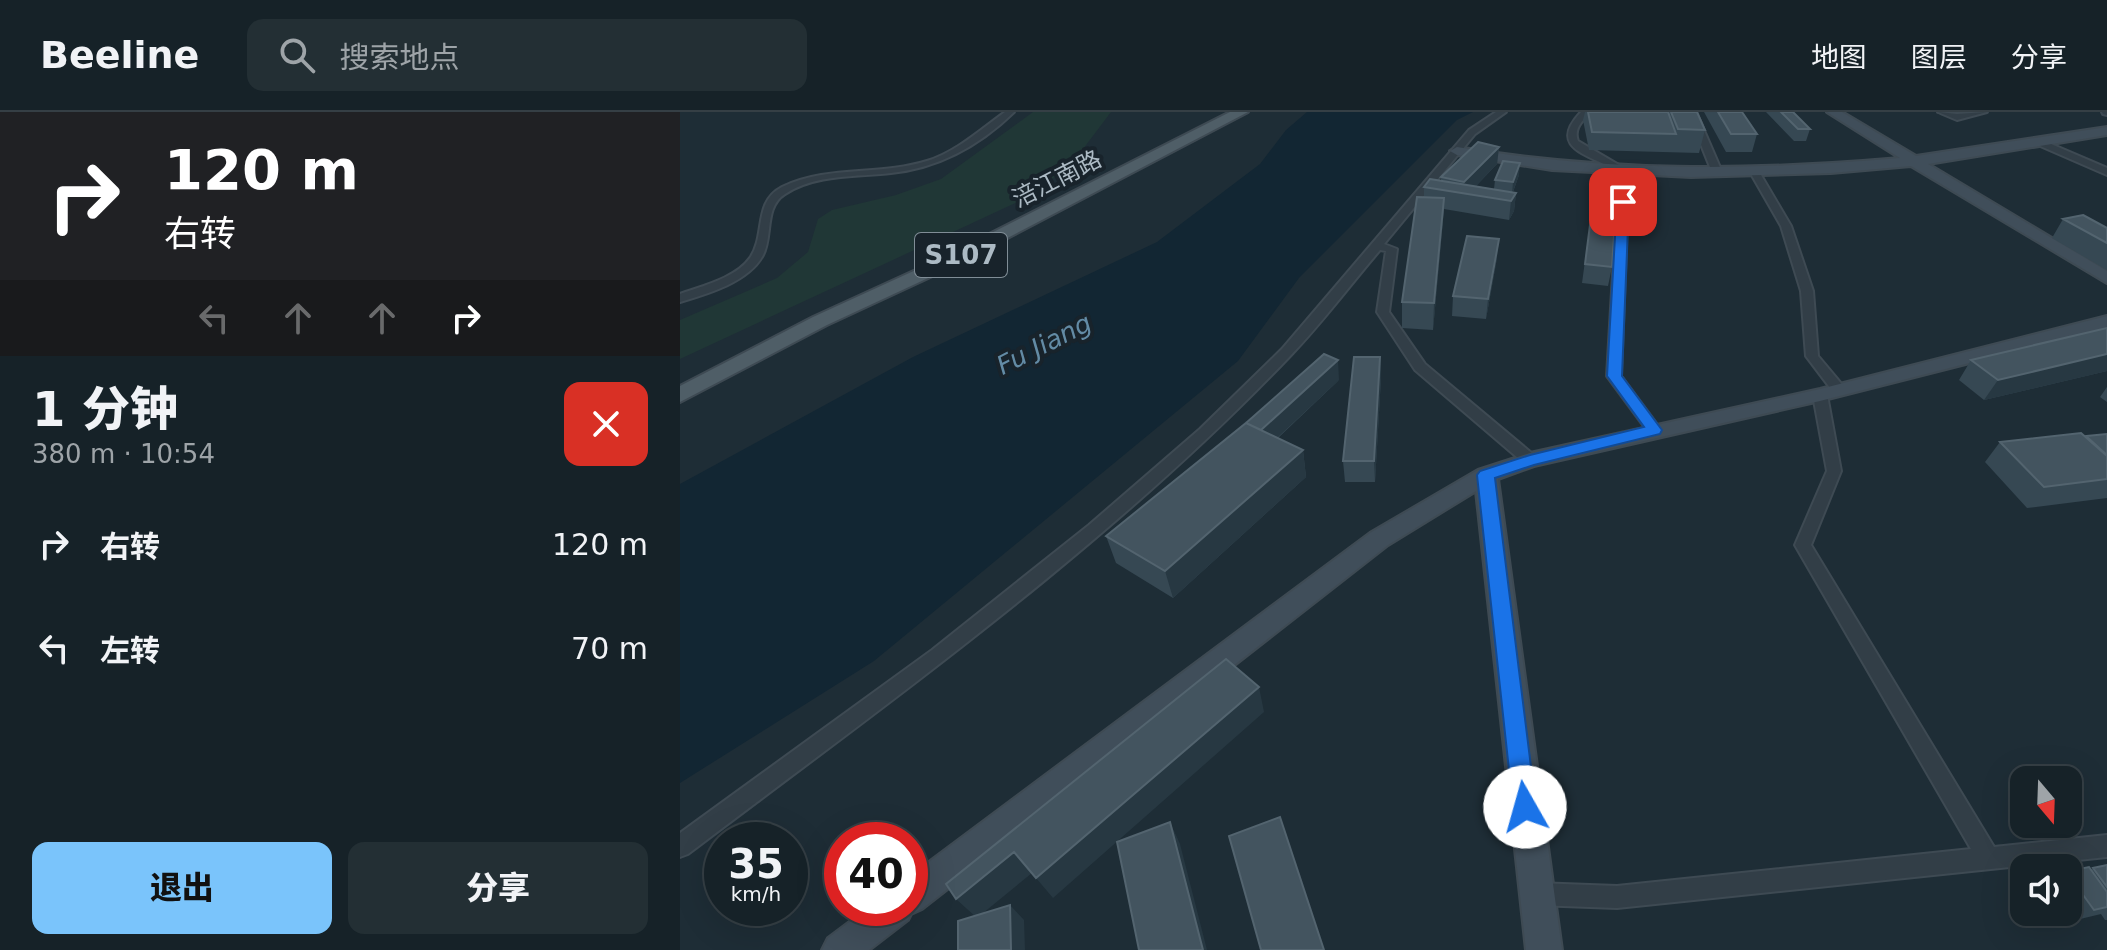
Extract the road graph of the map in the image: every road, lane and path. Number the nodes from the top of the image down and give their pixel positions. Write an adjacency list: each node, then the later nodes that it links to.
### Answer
1 (1010, 112): 19 (street)
2 (1241, 112): 22 (main road, 涪江南路 / S107)
3 (1502, 112): 11 (street)
4 (1586, 112): 13 (street)
5 (1692, 112): 14 (street)
6 (1833, 112): 12 (street)
7 (1942, 112): 8 (street)
8 (1983, 112)
9 (2107, 131): 10 (street)
10 (2041, 143): 12 (street); 16 (street)
11 (1457, 151): 13 (street); 17 (street)
12 (1911, 160): 15 (street); 18 (street)
13 (1624, 171): 14 (street); 23 (street)
14 (1717, 172): 15 (street)
15 (1755, 172): 21 (street)
16 (2107, 172)
17 (1377, 246): 24 (street); 26 (street)
18 (2107, 278)
19 (680, 298)
20 (2107, 322): 21 (street)
21 (1829, 393): 23 (street); 28 (street)
22 (680, 395)
23 (1654, 430): 24 (street)
24 (1530, 460): 25 (street)
25 (1486, 475): 29 (street); 30 (street)
26 (680, 846)
27 (2107, 846): 28 (street)
28 (1989, 860): 30 (street)
29 (928, 883)
30 (1536, 894): 33 (street)
31 (872, 926): 32 (street)
32 (840, 950)
33 (1544, 950)

